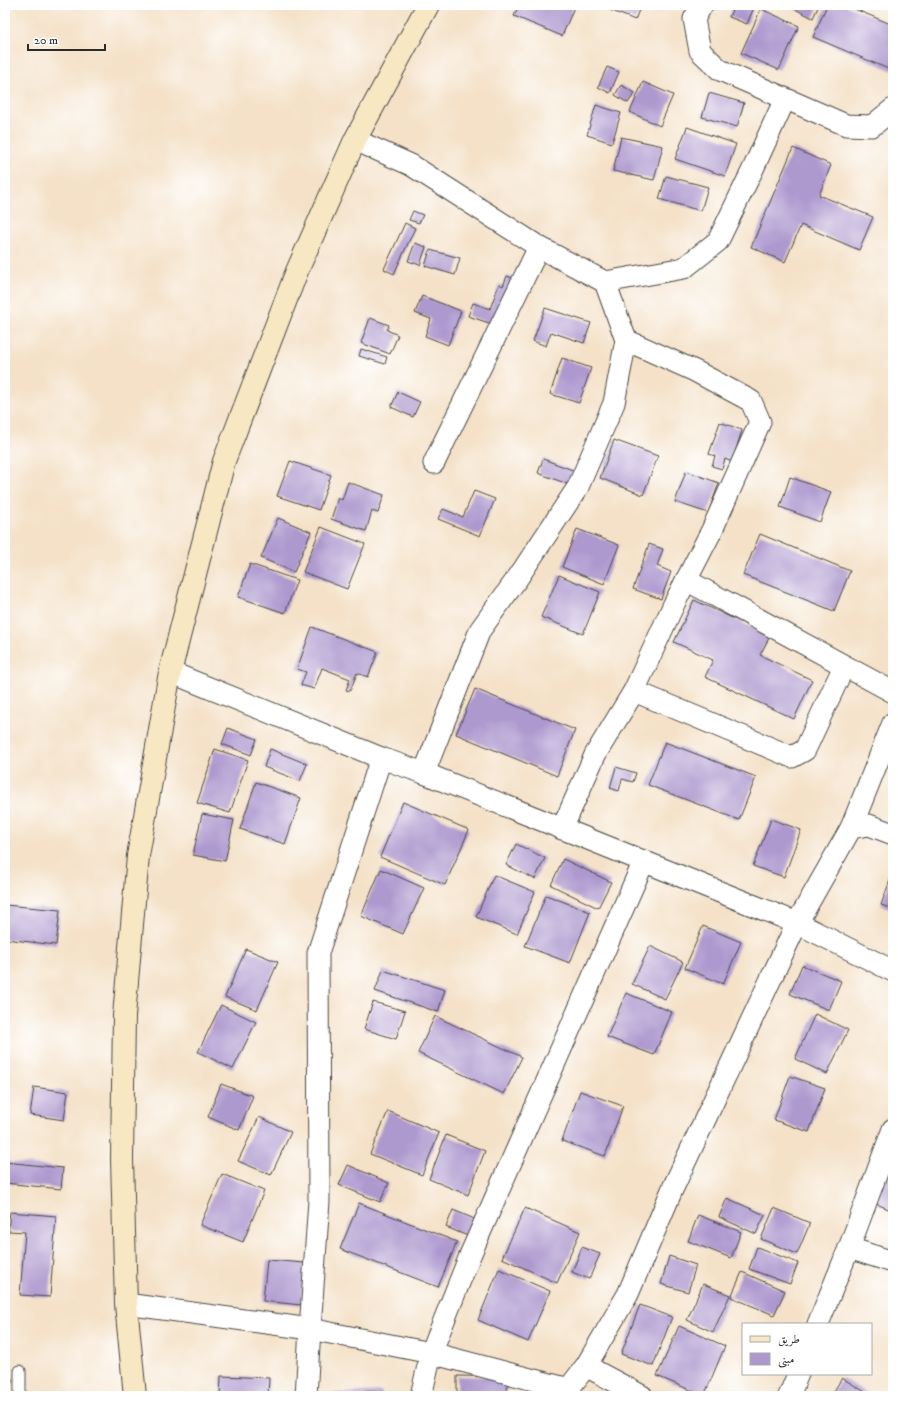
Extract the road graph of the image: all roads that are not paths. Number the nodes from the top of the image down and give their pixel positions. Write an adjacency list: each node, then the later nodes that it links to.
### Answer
1 (428, 5): 5 (street)
2 (702, 5): 3 (street)
3 (785, 99): 4 (street); 7 (street)
4 (893, 109)
5 (355, 140): 6 (street); 12 (street)
6 (539, 247): 7 (street); 9 (street)
7 (605, 282): 8 (street)
8 (626, 340): 10 (street); 17 (street)
9 (434, 463)
10 (686, 580): 11 (street); 13 (street)
11 (844, 666): 13 (street); 14 (street)
12 (170, 672): 16 (street); 27 (street)
13 (634, 691): 19 (street)
14 (893, 692)
15 (893, 723): 18 (street)
16 (381, 758): 17 (street); 29 (street)
17 (424, 773): 19 (street)
18 (851, 828): 20 (street); 22 (street)
19 (562, 829): 21 (street)
20 (893, 834)
21 (644, 861): 22 (street); 30 (street)
22 (797, 924): 23 (street); 31 (street)
23 (893, 971)
24 (893, 1129): 25 (street)
25 (849, 1248): 26 (street); 28 (street)
26 (893, 1262)
27 (126, 1304): 29 (street); 36 (street)
28 (818, 1323)
29 (310, 1329): 30 (street); 37 (street)
30 (431, 1353): 34 (street); 38 (street)
31 (586, 1366): 34 (street); 39 (street)
32 (20, 1371): 35 (lane)
33 (798, 1375): 40 (street)
34 (566, 1392)
35 (20, 1396)
36 (135, 1396)
37 (306, 1396)
38 (421, 1396)
39 (642, 1396)
40 (789, 1396)

